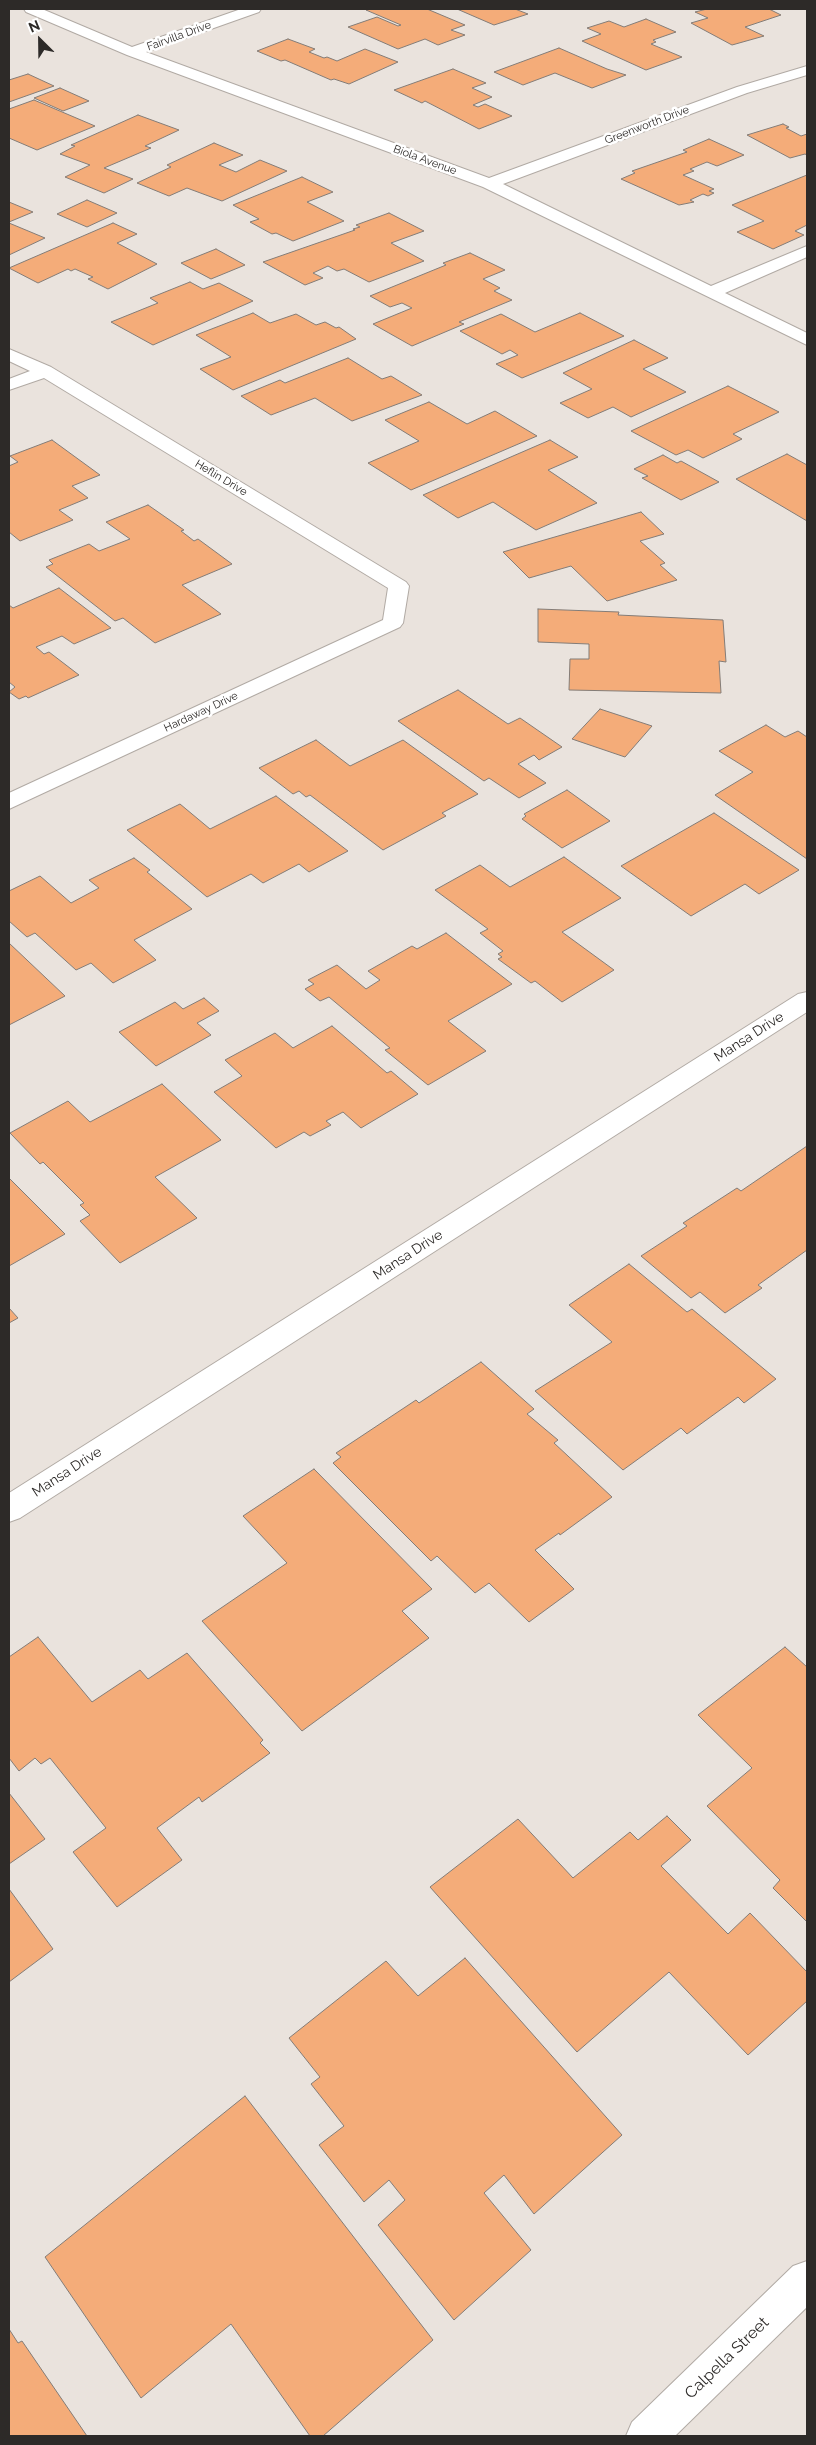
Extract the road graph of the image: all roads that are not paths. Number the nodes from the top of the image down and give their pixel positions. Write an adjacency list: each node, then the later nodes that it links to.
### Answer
1 (30, 9): 3 (street, Biola Avenue)
2 (254, 9): 3 (street, Fairvilla Drive)
3 (132, 52): 5 (street, Biola Avenue)
4 (807, 70): 5 (street, Greenworth Drive)
5 (489, 184): 7 (street, Biola Avenue)
6 (807, 251): 7 (street)
7 (712, 293): 8 (street, Biola Avenue)
8 (807, 340)
9 (9, 354): 10 (street, Heflin Drive)
10 (45, 371): 11 (street); 12 (street, Heflin Drive)
11 (9, 385)
12 (393, 623): 13 (street, Hardaway Drive)
13 (9, 802)
14 (807, 1000): 15 (street, Mansa Drive)
15 (9, 1509)
16 (807, 2280): 17 (street, Calpella Street)
17 (646, 2436)

